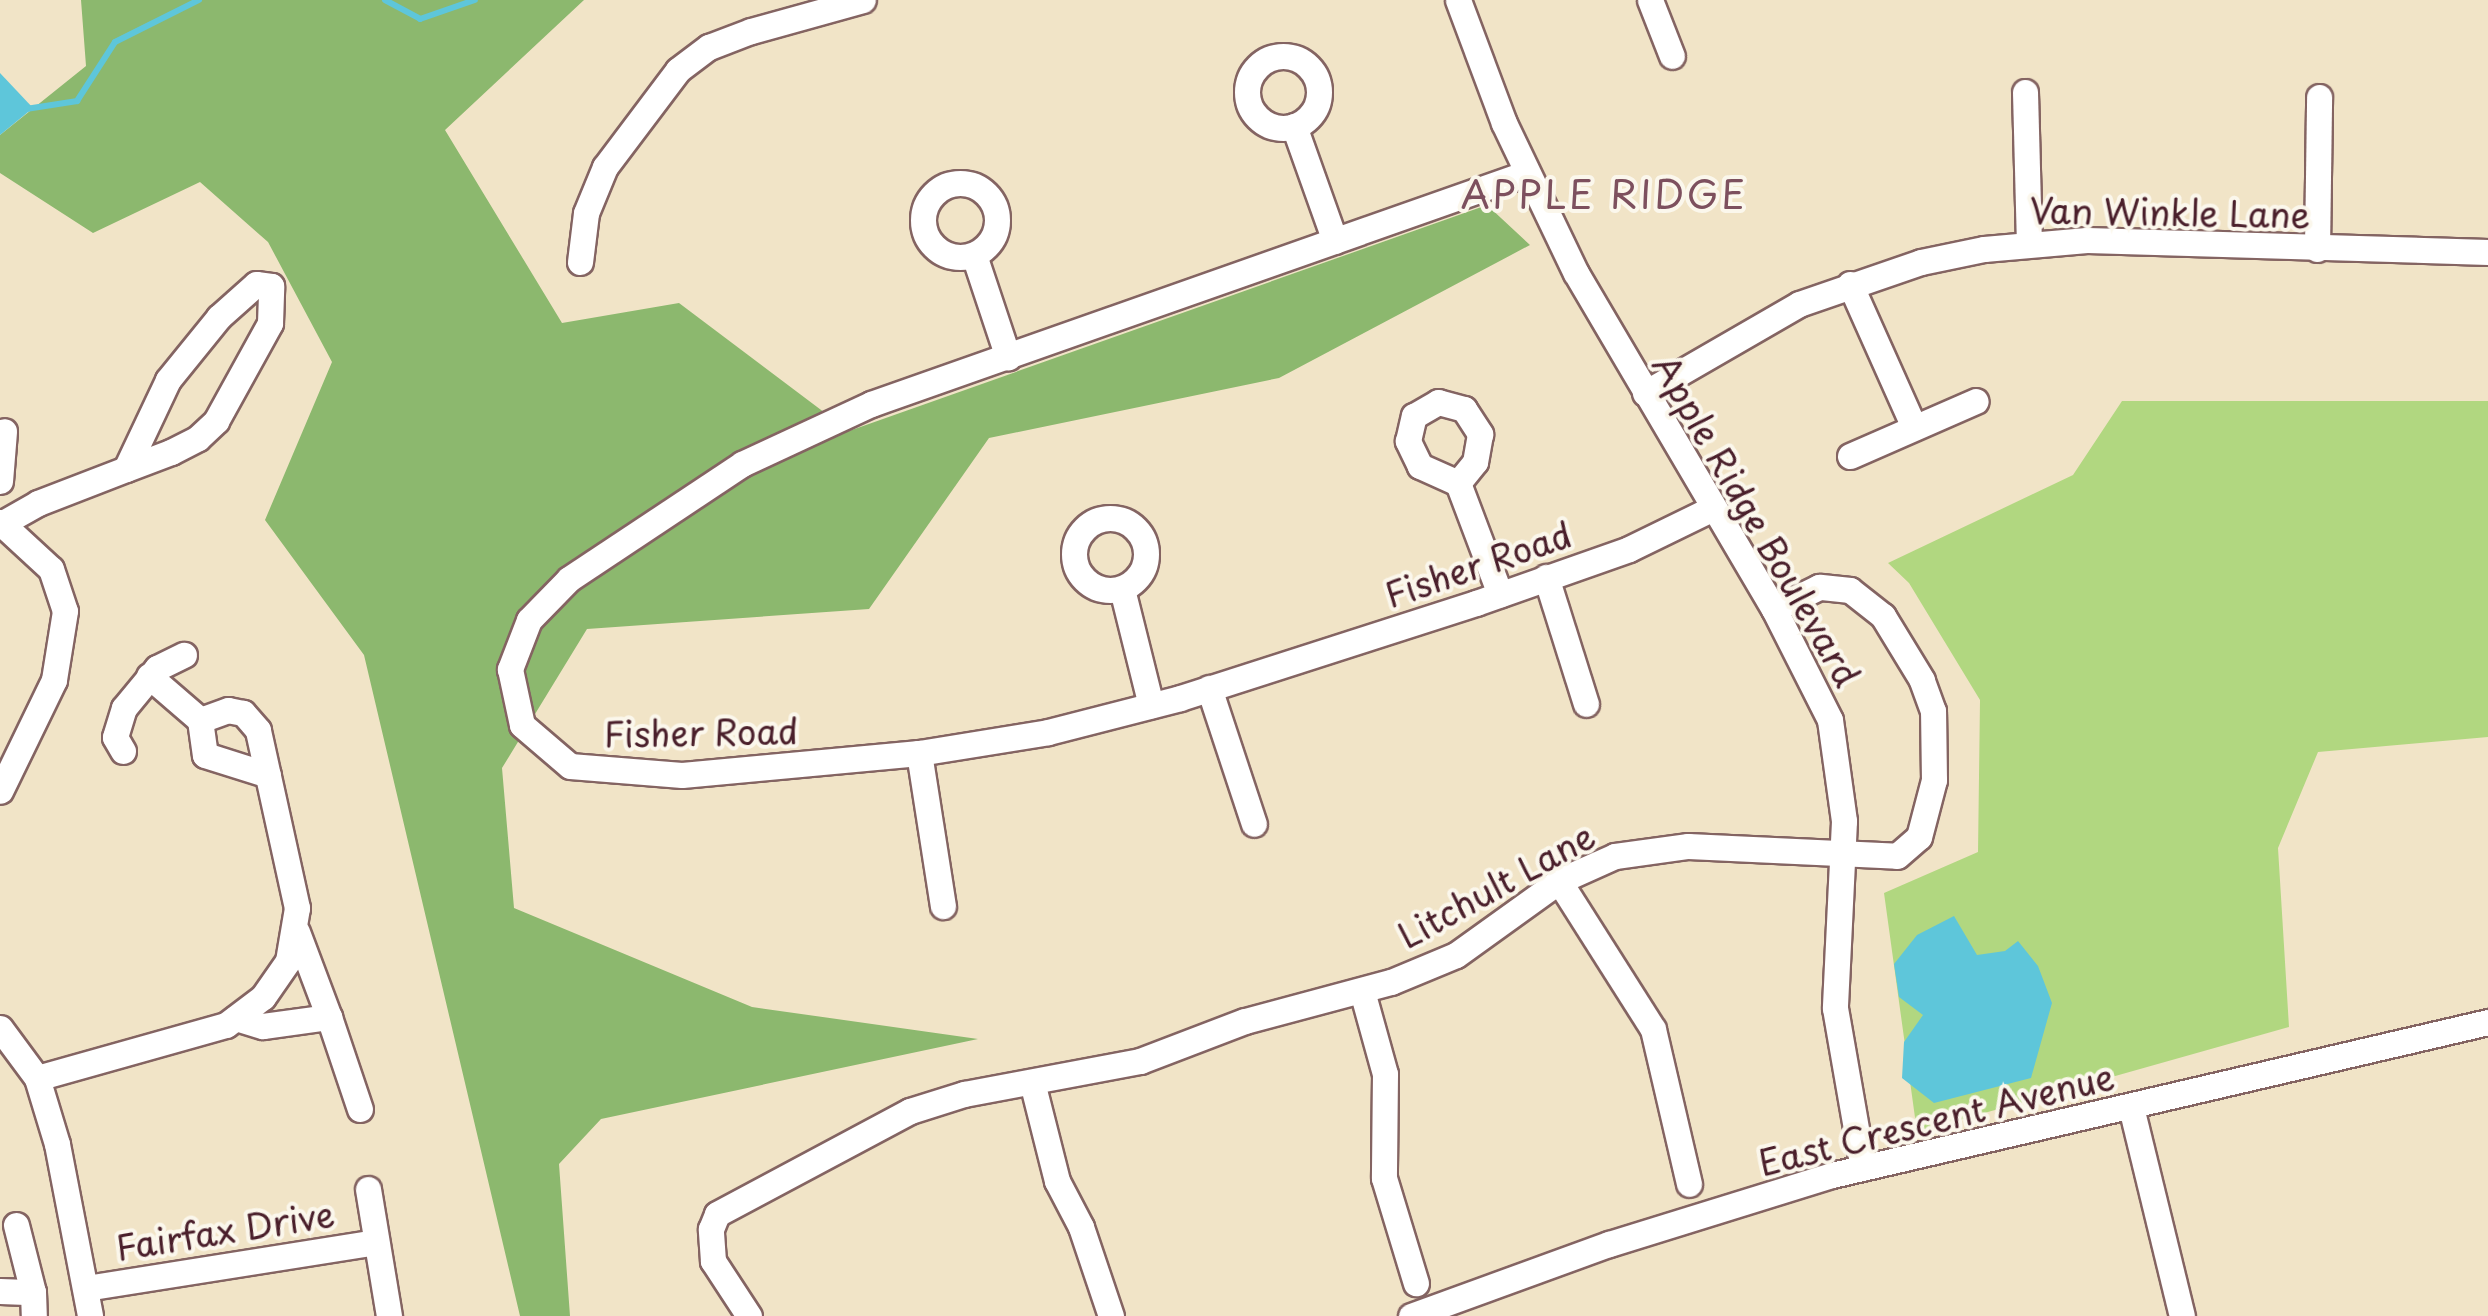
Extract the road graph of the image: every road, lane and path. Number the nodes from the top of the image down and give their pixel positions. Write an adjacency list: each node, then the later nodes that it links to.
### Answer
1 (863, 0): 14 (street)
2 (1458, 0): 8 (street, Apple Ridge Boulevard)
3 (1650, 0): 4 (street)
4 (1672, 56)
5 (2025, 92): 10 (street)
6 (2319, 97): 11 (street)
7 (1294, 126): 9 (street)
8 (1527, 173): 9 (street, Fisher Road); 17 (street, Apple Ridge Boulevard)
9 (1335, 241): 16 (street, Fisher Road)
10 (2028, 243): 11 (street, Van Winkle Lane); 15 (street, Van Winkle Lane)
11 (2317, 249): 12 (street, Van Winkle Lane)
12 (2488, 252)
13 (974, 255): 16 (street)
14 (580, 262)
15 (1850, 284): 17 (street, Van Winkle Lane); 19 (street)
16 (1008, 357): 38 (street, Fisher Road)
17 (1645, 394): 25 (street, Apple Ridge Boulevard)
18 (1976, 400): 19 (street)
19 (1914, 427): 21 (street)
20 (4, 431): 23 (street)
21 (1850, 456)
22 (126, 470): 22 (street); 26 (street)
23 (0, 481)
24 (1458, 483): 29 (street)
25 (1713, 508): 27 (street, Fisher Road); 30 (street, Apple Ridge Boulevard)
26 (0, 523): 40 (street)
27 (1546, 577): 29 (street, Fisher Road); 34 (street)
28 (1122, 589): 35 (street)
29 (1500, 594): 33 (street, Fisher Road)
30 (1774, 609): 42 (street, Apple Ridge Boulevard); 42 (street, Litchult Lane)
31 (184, 655): 32 (street)
32 (149, 676): 36 (street); 37 (street)
33 (1209, 688): 35 (street, Fisher Road); 41 (street)
34 (1586, 704)
35 (1151, 706): 38 (street, Fisher Road)
36 (200, 720): 39 (street); 39 (street)
37 (122, 750)
38 (920, 752): 44 (street)
39 (268, 775): 45 (street)
40 (0, 791)
41 (1254, 824)
42 (1842, 857): 43 (street, Litchult Lane); 55 (street, Apple Ridge Boulevard)
43 (1559, 881): 46 (street, Litchult Lane); 56 (street)
44 (943, 906)
45 (296, 932): 47 (street); 48 (street)
46 (1362, 991): 52 (street, Litchult Lane); 60 (street)
47 (329, 1016): 48 (street); 54 (street)
48 (236, 1018): 51 (street)
49 (2488, 1022): 53 (street, East Crescent Avenue)
50 (0, 1028): 51 (street)
51 (37, 1078): 61 (street)
52 (1032, 1082): 66 (street, Litchult Lane); 67 (street)
53 (2130, 1107): 55 (street, East Crescent Avenue); 69 (street)
54 (360, 1109)
55 (1863, 1168): 68 (street, East Crescent Avenue)
56 (1689, 1184)
57 (368, 1189): 59 (street, Fairfax Drive)
58 (16, 1225): 63 (street)
59 (376, 1242): 61 (street, Fairfax Drive); 65 (street, Fairfax Drive)
60 (1416, 1283)
61 (86, 1288): 64 (street)
62 (0, 1291): 63 (street)
63 (34, 1304)
64 (90, 1316)
65 (389, 1316)
66 (748, 1316)
67 (1110, 1316)
68 (1411, 1316)
69 (2182, 1316)

